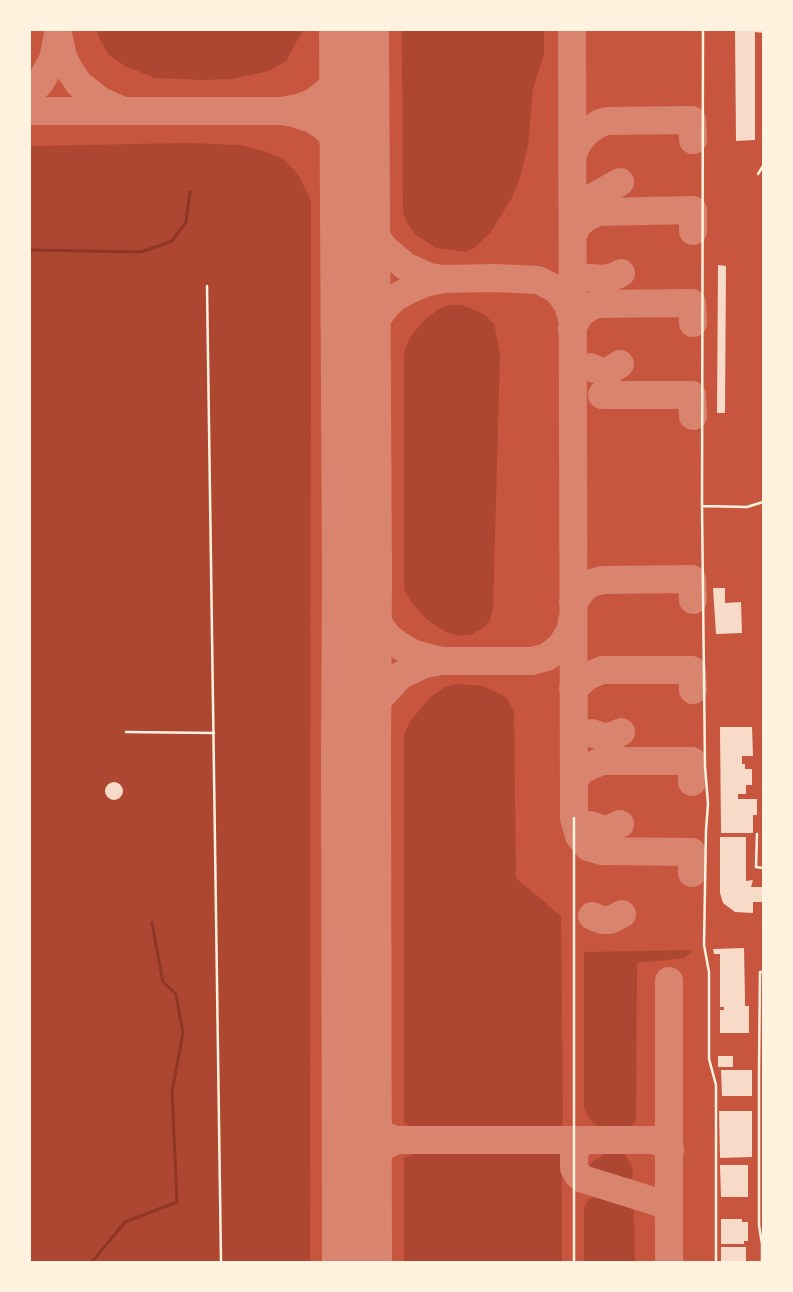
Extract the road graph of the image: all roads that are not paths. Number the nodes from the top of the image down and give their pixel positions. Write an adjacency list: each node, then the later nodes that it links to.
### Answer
1 (702, 30): 6 (lane)
2 (763, 166): 3 (lane)
3 (758, 174)
4 (207, 286): 8 (lane)
5 (763, 502): 6 (lane)
6 (702, 506): 18 (lane)
7 (126, 732): 8 (lane)
8 (214, 733): 16 (lane)
9 (574, 818): 17 (lane)
10 (757, 834): 11 (lane)
11 (763, 868)
12 (763, 972): 13 (lane)
13 (761, 1033): 14 (lane)
14 (761, 1131): 15 (lane)
15 (761, 1194): 19 (lane)
16 (221, 1262)
17 (574, 1262)
18 (716, 1262)
19 (762, 1262)

